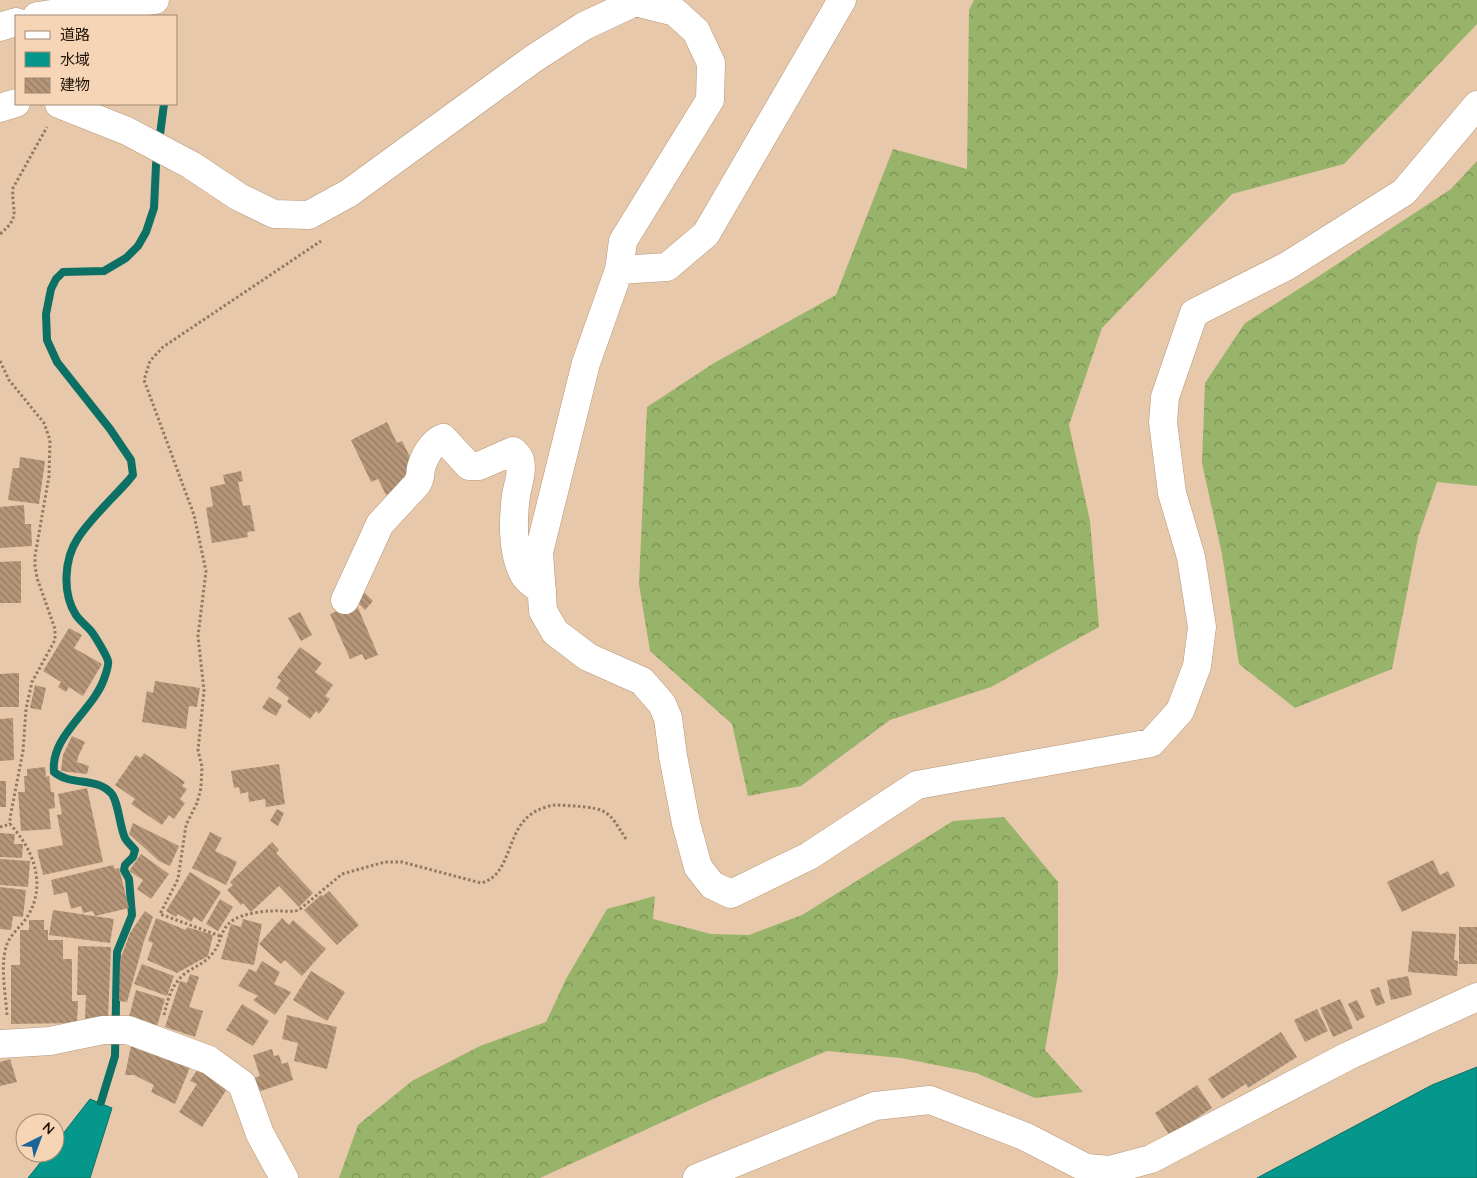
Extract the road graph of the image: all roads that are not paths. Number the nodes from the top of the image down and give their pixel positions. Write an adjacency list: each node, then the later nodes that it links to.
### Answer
1 (155, 0): 3 (street)
2 (842, 0): 10 (street)
3 (44, 15)
4 (15, 22): 5 (street)
5 (0, 27)
6 (15, 103): 8 (street)
7 (1477, 105): 11 (street)
8 (0, 108)
9 (54, 114): 10 (street)
10 (619, 270): 11 (street)
11 (542, 590): 12 (street)
12 (344, 600)
13 (1477, 997): 15 (street)
14 (1477, 1004): 15 (street)
15 (1437, 1016): 18 (street)
16 (4, 1044): 17 (street)
17 (284, 1178)
18 (697, 1178)

